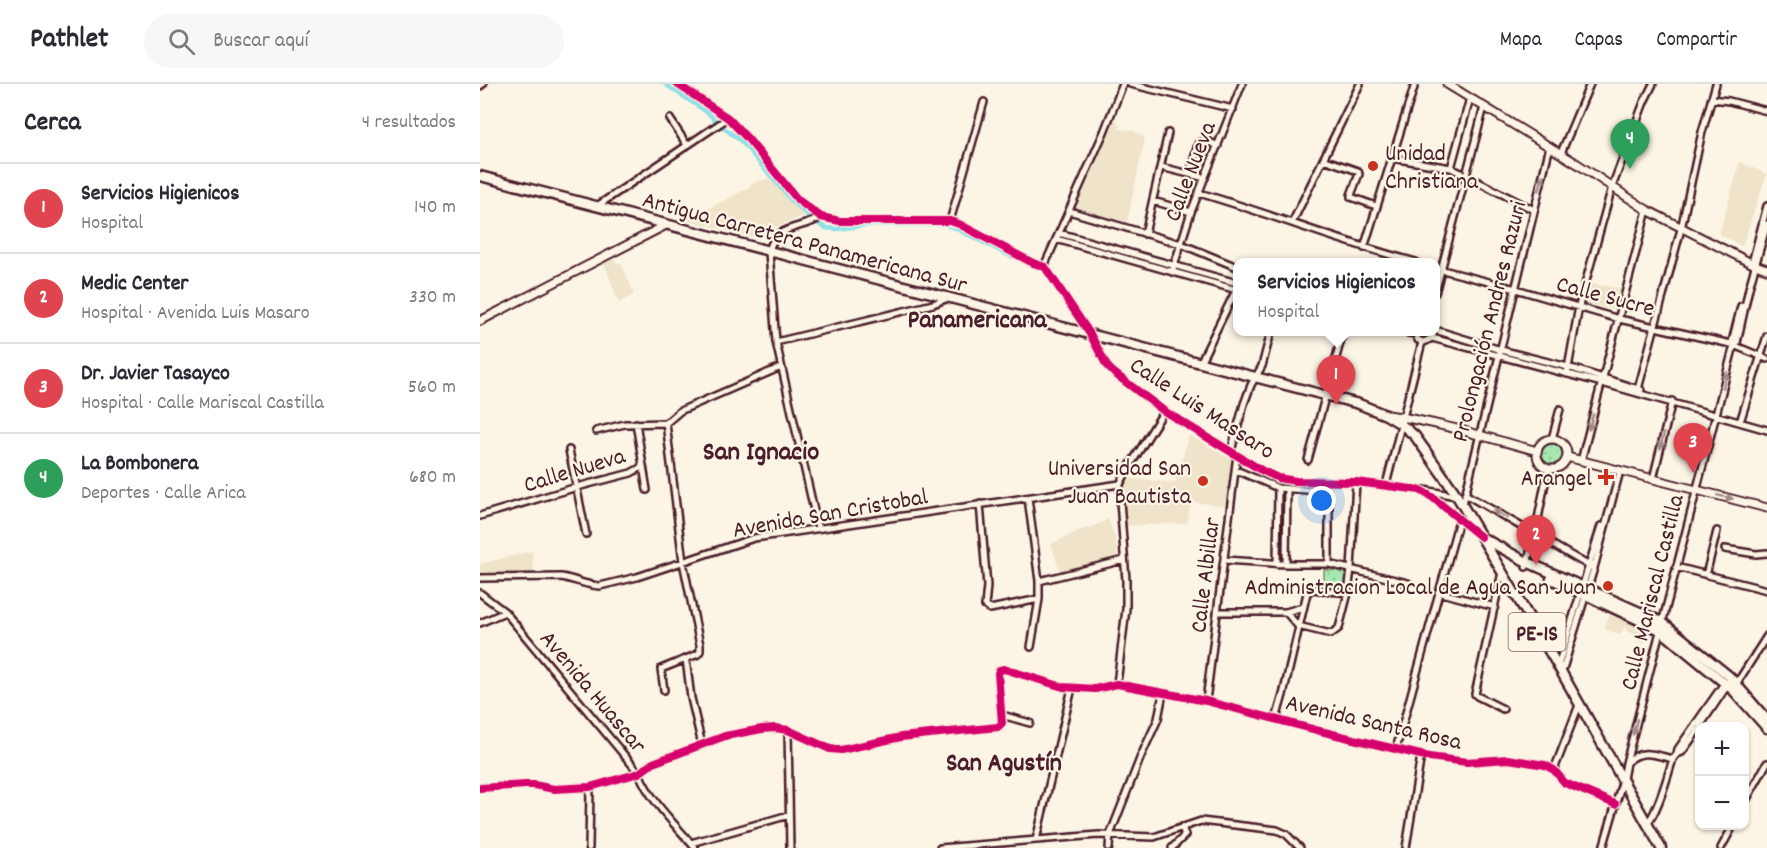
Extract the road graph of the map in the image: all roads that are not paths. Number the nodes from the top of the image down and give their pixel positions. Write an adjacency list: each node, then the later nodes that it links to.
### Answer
1 (677, 84): 20 (street)
2 (1123, 84): 44 (street)
3 (1130, 84): 17 (street)
4 (1242, 84): 17 (street, Calle Nueva)
5 (1360, 84): 29 (street)
6 (1415, 84): 28 (street)
7 (1447, 84): 12 (main road)
8 (1590, 84): 27 (street)
9 (1653, 84): 36 (street)
10 (1716, 84): 11 (street)
11 (1713, 92): 13 (street); 14 (street)
12 (1470, 98): 16 (main road); 31 (street)
13 (1711, 99): 14 (street); 51 (street)
14 (1730, 101): 19 (street)
15 (984, 102): 47 (street)
16 (1484, 107): 18 (main road); 22 (street)
17 (1233, 109): 25 (street, Calle Nueva)
18 (1491, 111): 22 (street); 26 (main road)
19 (1767, 111)
20 (728, 118): 24 (street); 46 (street)
21 (670, 119): 24 (street)
22 (1481, 122): 34 (street)
23 (1168, 133): 30 (street)
24 (687, 144): 41 (street)
25 (1218, 146): 32 (street); 35 (street, Calle Nueva)
26 (1550, 146): 27 (main road); 42 (street, Prolongación Andres Razuri, one-way to 26)
27 (1561, 153): 36 (main road)
28 (1392, 158): 31 (street); 39 (street)
29 (1323, 159): 39 (street); 48 (street)
30 (1161, 167): 32 (street); 38 (street)
31 (1451, 168): 34 (street)
32 (1190, 174): 35 (street)
33 (480, 176): 41 (highway, Antigua Carretera Panamericana Sur / PE-1S)
34 (1466, 176): 42 (street); 59 (street)
35 (1205, 178): 37 (street, Calle Nueva)
36 (1612, 187): 43 (main road); 71 (street)
37 (1199, 193): 45 (street, Calle Nueva); 48 (street)
38 (1153, 201): 45 (street); 53 (street)
39 (1376, 206): 56 (street)
40 (1767, 206): 61 (street)
41 (597, 207): 50 (highway, Antigua Carretera Panamericana Sur / PE-1S)
42 (1534, 210): 68 (street, Prolongación Andres Razuri)
43 (1647, 210): 51 (main road); 72 (street)
44 (1069, 211): 52 (street); 53 (street)
45 (1191, 212): 55 (street, Calle Nueva)
46 (821, 217): 47 (street); 57 (street)
47 (950, 221): 62 (street)
48 (1292, 223): 56 (street)
49 (1767, 224): 61 (street)
50 (666, 225): 57 (highway, Antigua Carretera Panamericana Sur / PE-1S); 73 (main road)
51 (1681, 229): 61 (main road); 74 (street)
52 (1059, 232): 54 (street); 63 (street)
53 (1145, 234): 55 (street)
54 (1056, 239): 62 (street); 63 (street)
55 (1180, 244): 60 (street); 63 (street, Calle Nueva)
56 (1364, 248): 58 (street)
57 (769, 252): 69 (highway, Antigua Carretera Panamericana Sur / PE-1S); 82 (street)
58 (1401, 258)
59 (1440, 262)
60 (1233, 265)
61 (1753, 265): 64 (main road); 84 (street, Calle Mariscal Castilla)
62 (1045, 267): 76 (street, Calle Luis Massaro)
63 (1173, 269): 66 (street); 67 (street)
64 (1767, 269)
65 (1440, 270): 68 (street, Calle Sucre)
66 (1233, 282)
67 (1233, 289)
68 (1516, 289): 71 (street, Calle Sucre); 85 (street, Prolongación Andres Razuri)
69 (948, 298): 76 (highway, Antigua Carretera Panamericana Sur / PE-1S); 82 (street)
70 (1233, 298): 89 (street)
71 (1579, 306): 72 (street, Calle Sucre); 91 (street)
72 (1619, 319): 74 (street, Calle Sucre); 93 (street)
73 (480, 321)
74 (1655, 327): 84 (street, Calle Sucre); 94 (street)
75 (1440, 332): 85 (street)
76 (1090, 334): 89 (highway, Antigua Carretera Panamericana Sur / PE-1S); 98 (street, Calle Luis Massaro)
77 (1271, 336): 92 (street)
78 (1342, 336): 95 (street)
79 (1416, 336): 83 (street)
80 (1767, 336): 86 (street)
81 (1432, 338): 83 (street); 87 (street)
82 (776, 342): 90 (street)
83 (1422, 342): 100 (street)
84 (1734, 345): 86 (street, Calle Sucre); 99 (street, Calle Mariscal Castilla, one-way to 84)
85 (1501, 350): 87 (street, Prolongación Andres Razuri); 91 (street)
86 (1761, 356): 88 (street, Calle Sucre); 101 (street)
87 (1499, 357): 91 (street); 106 (street, Prolongación Andres Razuri)
88 (1767, 359)
89 (1200, 363): 92 (highway, Antigua Carretera Panamericana Sur / PE-1S)
90 (781, 367): 103 (street); 135 (street)
91 (1568, 370): 93 (street)
92 (1255, 377): 95 (highway, Antigua Carretera Panamericana Sur / PE-1S); 109 (street)
93 (1602, 380): 94 (street); 114 (street, one-way to 114)
94 (1638, 391): 96 (street)
95 (1324, 395): 100 (highway, Antigua Carretera Panamericana Sur / PE-1S); 113 (street)
96 (1672, 401): 99 (street); 119 (street, one-way to 119)
97 (1560, 409): 107 (street)
98 (1164, 411): 109 (street, Calle Luis Massaro); 121 (street)
99 (1716, 415): 101 (street); 128 (street, Calle Mariscal Castilla)
100 (1402, 420): 106 (main road); 122 (street); 129 (highway, Antigua Carretera Panamericana Sur / PE-1S)
101 (1740, 422): 104 (street)
102 (636, 423): 103 (street); 105 (street); 115 (street)
103 (666, 423): 144 (street)
104 (1767, 430)
105 (596, 431)
106 (1478, 435): 110 (main road); 129 (street, Prolongación Andres Razuri)
107 (1552, 439): 110 (main road); 112 (main road)
108 (568, 450): 123 (street)
109 (1231, 451): 111 (street, Calle Luis Massaro)
110 (1537, 452): 116 (main road)
111 (1238, 454): 117 (street, Calle Albillar); 120 (street, Calle Luis Massaro)
112 (1567, 457): 114 (main road); 116 (main road)
113 (1308, 460)
114 (1581, 460): 118 (main road)
115 (642, 465): 123 (street, Calle Nueva); 126 (street)
116 (1548, 468): 138 (street)
117 (1236, 470): 124 (street); 143 (street, Calle Albillar)
118 (1619, 470): 119 (main road); 149 (street)
119 (1653, 479): 128 (main road)
120 (1356, 482): 122 (street, Calle Luis Massaro); 151 (street)
121 (1120, 484): 130 (street, Avenida San Cristobal); 142 (street)
122 (1386, 485): 127 (street, Calle Luis Massaro)
123 (577, 487): 133 (street, Calle Nueva); 137 (street)
124 (1278, 488): 125 (street); 145 (street)
125 (1287, 489): 146 (street); 147 (street)
126 (647, 490)
127 (1420, 490): 129 (street, Calle Luis Massaro); 134 (street, Calle Luis Massaro)
128 (1696, 490): 132 (main road, one-way to 132); 150 (street, Calle Mariscal Castilla)
129 (1461, 495): 138 (street, one-way to 129); 139 (highway, Antigua Carretera Panamericana Sur / PE-1S)
130 (1028, 498): 131 (street, Avenida San Cristobal); 155 (street)
131 (980, 504): 135 (street, Avenida San Cristobal); 162 (street)
132 (1767, 508)
133 (480, 516)
134 (1459, 520): 139 (street, Calle Luis Massaro); 159 (street)
135 (818, 528): 144 (street, Avenida San Cristobal)
136 (1717, 531): 153 (street)
137 (586, 534)
138 (1534, 534): 148 (street); 149 (street)
139 (1483, 540): 148 (highway); 152 (highway, Antigua Carretera Panamericana Sur / PE-1S)
140 (1725, 549): 141 (street)
141 (1767, 553)
142 (1124, 560): 155 (street); 176 (street)
143 (1225, 561): 145 (street); 166 (street, Calle Albillar)
144 (683, 562): 154 (street, Avenida San Cristobal); 173 (street)
145 (1277, 564): 146 (street)
146 (1286, 564): 147 (street)
147 (1329, 564): 151 (street)
148 (1526, 565): 158 (highway)
149 (1592, 567): 158 (street)
150 (1676, 567): 153 (street); 170 (street, Calle Mariscal Castilla)
151 (1351, 569): 156 (street); 161 (street)
152 (1502, 572): 164 (street); 174 (highway, Antigua Carretera Panamericana Sur / PE-1S)
153 (1706, 575): 157 (street)
154 (480, 578)
155 (1039, 581): 162 (street)
156 (1408, 583)
157 (1767, 590)
158 (1584, 591): 170 (highway); 174 (street)
159 (1438, 592): 164 (street); 192 (street)
160 (480, 593): 165 (street, Avenida Huascar)
161 (1347, 593): 163 (street); 169 (street)
162 (1039, 599): 172 (street)
163 (1303, 607): 167 (street); 169 (street)
164 (1495, 608): 182 (street)
165 (505, 612): 168 (street); 198 (street, Avenida Huascar)
166 (1218, 612): 167 (street); 180 (street, Calle Albillar)
167 (1286, 612): 169 (street)
168 (480, 623)
169 (1298, 626): 184 (street)
170 (1661, 626): 175 (highway); 195 (street, Calle Mariscal Castilla, one-way to 195)
171 (1767, 636): 175 (street)
172 (1032, 647)
173 (686, 659): 178 (street); 191 (street)
174 (1560, 669): 181 (highway, Antigua Carretera Panamericana Sur / PE-1S)
175 (1730, 683): 185 (highway); 186 (street); 188 (highway); 194 (street)
176 (1117, 684): 177 (street, Avenida Santa Rosa); 179 (street, Avenida Santa Rosa)
177 (1072, 688): 183 (street, Avenida Santa Rosa); 209 (street)
178 (664, 690)
179 (1164, 693): 180 (street, Avenida Santa Rosa); 208 (street)
180 (1206, 701): 184 (street, Avenida Santa Rosa)
181 (1579, 705): 197 (street); 199 (highway, Antigua Carretera Panamericana Sur / PE-1S)
182 (1503, 709)
183 (1002, 715): 187 (street); 189 (street)
184 (1276, 719): 192 (street, Avenida Santa Rosa)
185 (1767, 720)
186 (1703, 722)
187 (1030, 723)
188 (1767, 728)
189 (788, 730): 191 (street); 204 (street)
190 (1695, 734): 194 (street)
191 (702, 745): 198 (street)
192 (1396, 749): 193 (street, Avenida Santa Rosa)
193 (1421, 755): 197 (street, Avenida Santa Rosa); 217 (street)
194 (1675, 757): 195 (street); 205 (street)
195 (1626, 763): 199 (street, Calle Mariscal Castilla)
196 (1767, 763): 202 (street)
197 (1554, 770): 203 (street, Avenida Santa Rosa)
198 (639, 773): 200 (street); 210 (street, Avenida Huascar)
199 (1623, 779): 203 (street, Calle Mariscal Castilla); 205 (highway, Antigua Carretera Panamericana Sur / PE-1S)
200 (590, 787): 201 (street); 211 (street)
201 (480, 788)
202 (1749, 795)
203 (1615, 804): 218 (street, Calle Mariscal Castilla)
204 (789, 815): 210 (street); 212 (street)
205 (1646, 824): 219 (highway, Antigua Carretera Panamericana Sur / PE-1S)
206 (1182, 827): 208 (street); 215 (street); 216 (street)
207 (1730, 830): 220 (street)
208 (1110, 835): 209 (street); 214 (street)
209 (1036, 840): 213 (street)
210 (693, 845)
211 (589, 848)
212 (790, 848)
213 (940, 848)
214 (1109, 848)
215 (1172, 848)
216 (1300, 848)
217 (1406, 848)
218 (1603, 848)
219 (1660, 848)
220 (1721, 848)

